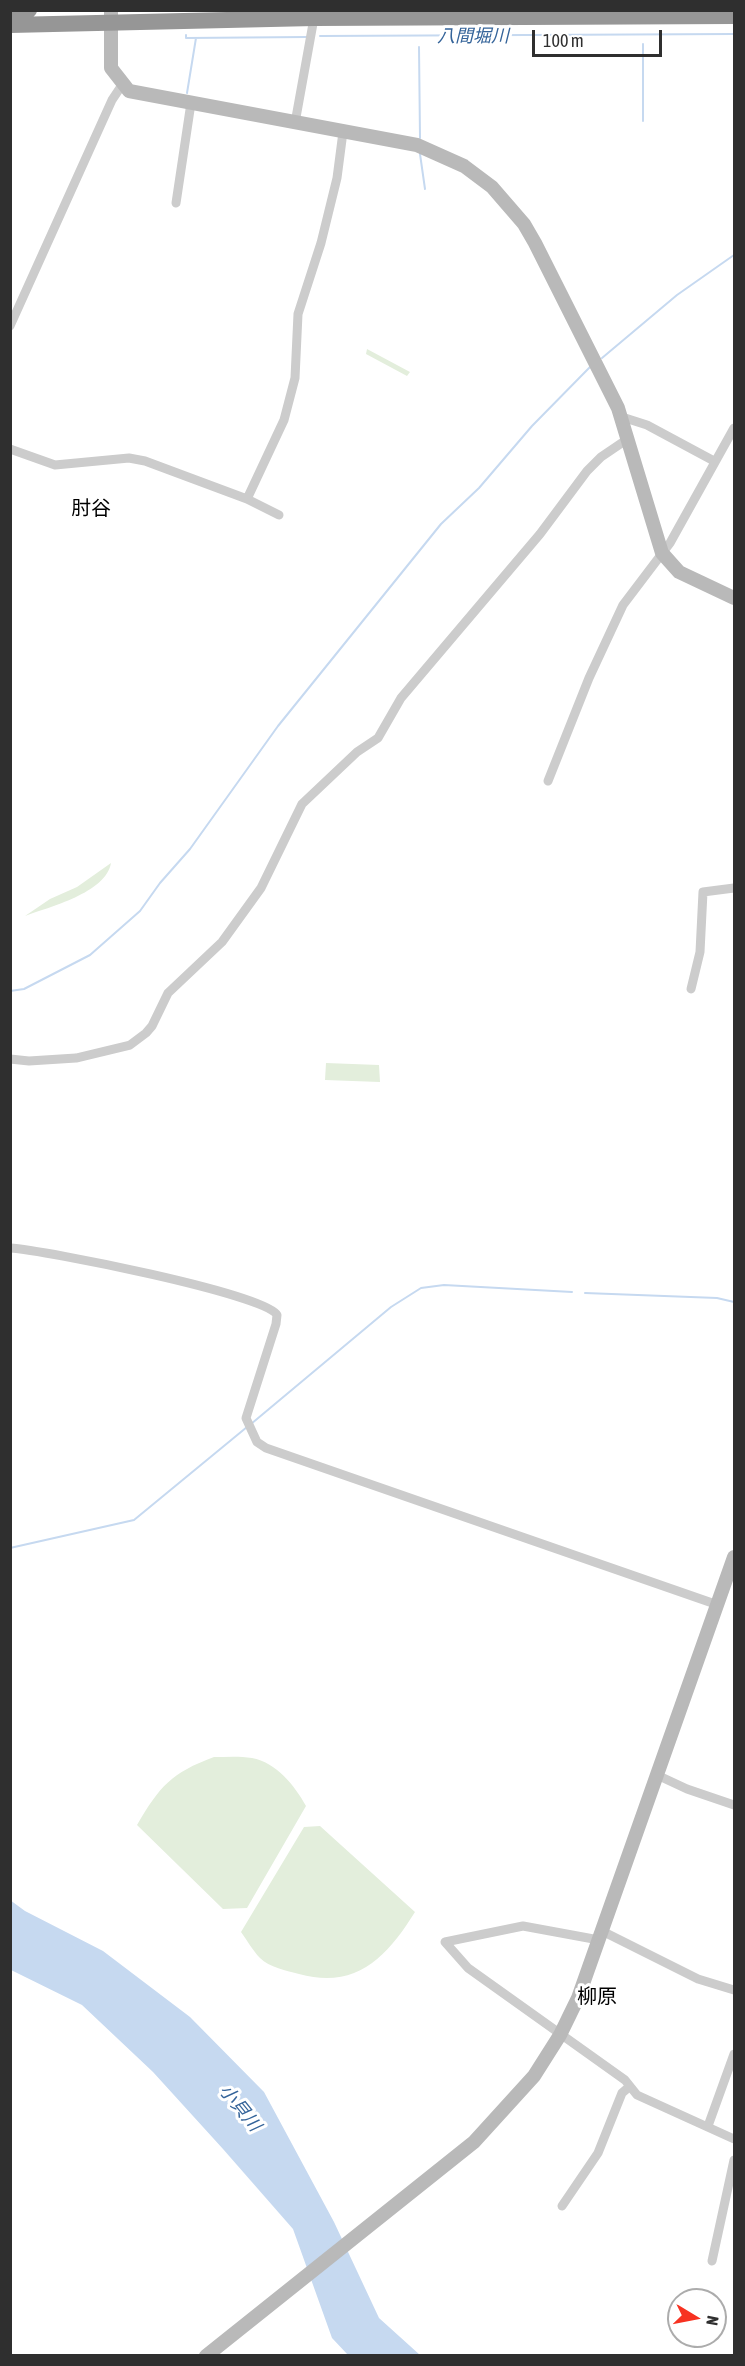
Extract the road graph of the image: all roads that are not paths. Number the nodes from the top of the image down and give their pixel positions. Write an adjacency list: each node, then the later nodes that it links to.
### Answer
1 (29, 10): 2 (highway)
2 (10, 12)
3 (111, 16): 5 (highway); 6 (highway); 7 (street)
4 (735, 16): 5 (highway)
5 (314, 18): 9 (street)
6 (10, 25)
7 (122, 85): 8 (street); 12 (street)
8 (191, 103): 9 (street); 11 (street)
9 (294, 123): 10 (street)
10 (343, 132): 13 (street); 18 (street)
11 (176, 203)
12 (10, 326)
13 (622, 417): 15 (street); 17 (street)
14 (735, 428): 17 (street)
15 (629, 438): 20 (street); 25 (street)
16 (10, 449): 18 (street)
17 (714, 461): 20 (street)
18 (247, 499): 19 (street)
19 (279, 515)
20 (662, 553): 21 (street); 22 (street)
21 (735, 598)
22 (548, 781)
23 (735, 888): 24 (street)
24 (691, 989)
25 (10, 1059)
26 (10, 1248): 28 (street)
27 (735, 1557): 28 (street)
28 (718, 1605): 29 (street)
29 (657, 1775): 30 (street); 31 (street)
30 (735, 1805)
31 (601, 1936): 32 (street); 33 (street); 33 (street)
32 (735, 1990)
33 (560, 2035): 35 (street); 41 (street)
34 (735, 2054): 36 (street)
35 (629, 2087): 36 (street); 39 (street)
36 (708, 2126): 37 (street)
37 (735, 2139)
38 (735, 2160): 40 (street)
39 (562, 2206)
40 (712, 2261)
41 (206, 2355)

